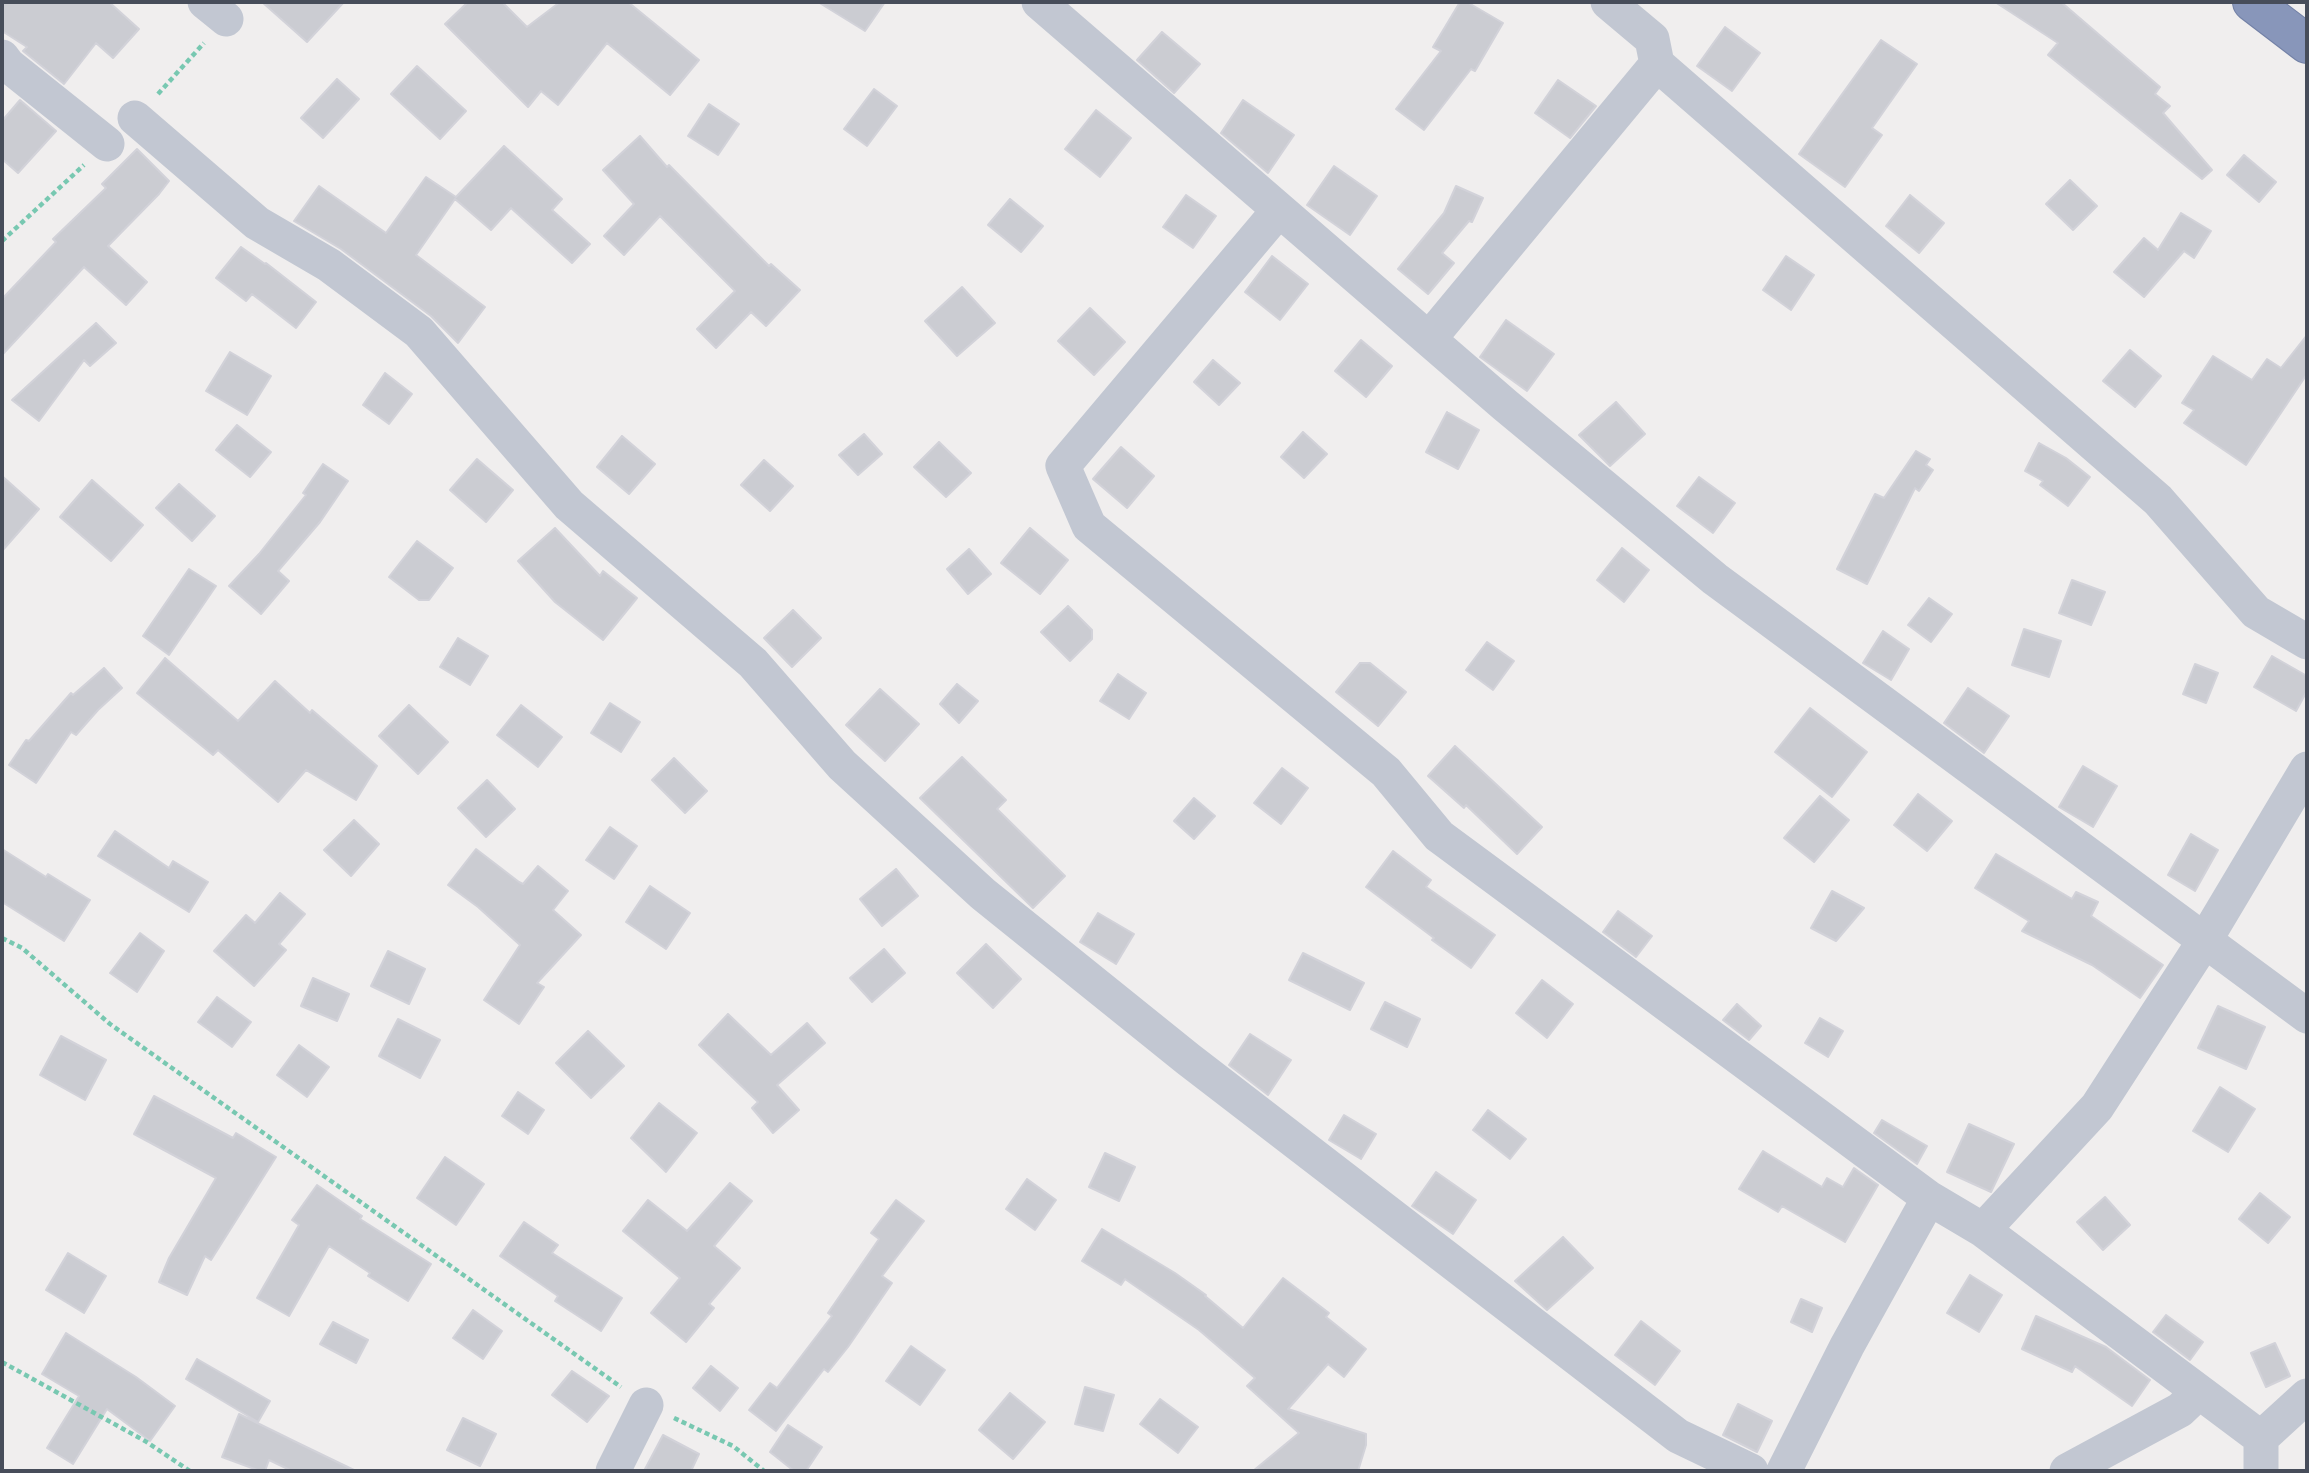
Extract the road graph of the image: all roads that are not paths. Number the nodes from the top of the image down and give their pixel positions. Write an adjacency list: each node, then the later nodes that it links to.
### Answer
1 (1040, 2): 9 (street)
2 (1608, 2): 6 (street)
3 (2252, 2): 4 (highway)
4 (2307, 44)
5 (2, 57): 8 (street)
6 (1657, 64): 10 (street); 11 (street)
7 (135, 118): 22 (street)
8 (107, 144)
9 (1279, 209): 10 (street); 15 (street)
10 (1429, 339): 13 (street)
11 (2307, 642)
12 (2307, 769): 13 (street)
13 (2205, 940): 14 (street); 16 (street)
14 (2307, 1016)
15 (1929, 1198): 16 (street); 23 (street)
16 (1983, 1230): 17 (street)
17 (2198, 1393): 20 (street); 24 (street)
18 (2307, 1396): 20 (street)
19 (646, 1405): 21 (street)
20 (2261, 1455)
21 (613, 1471)
22 (1751, 1471)
23 (1784, 1471)
24 (2067, 1471)

